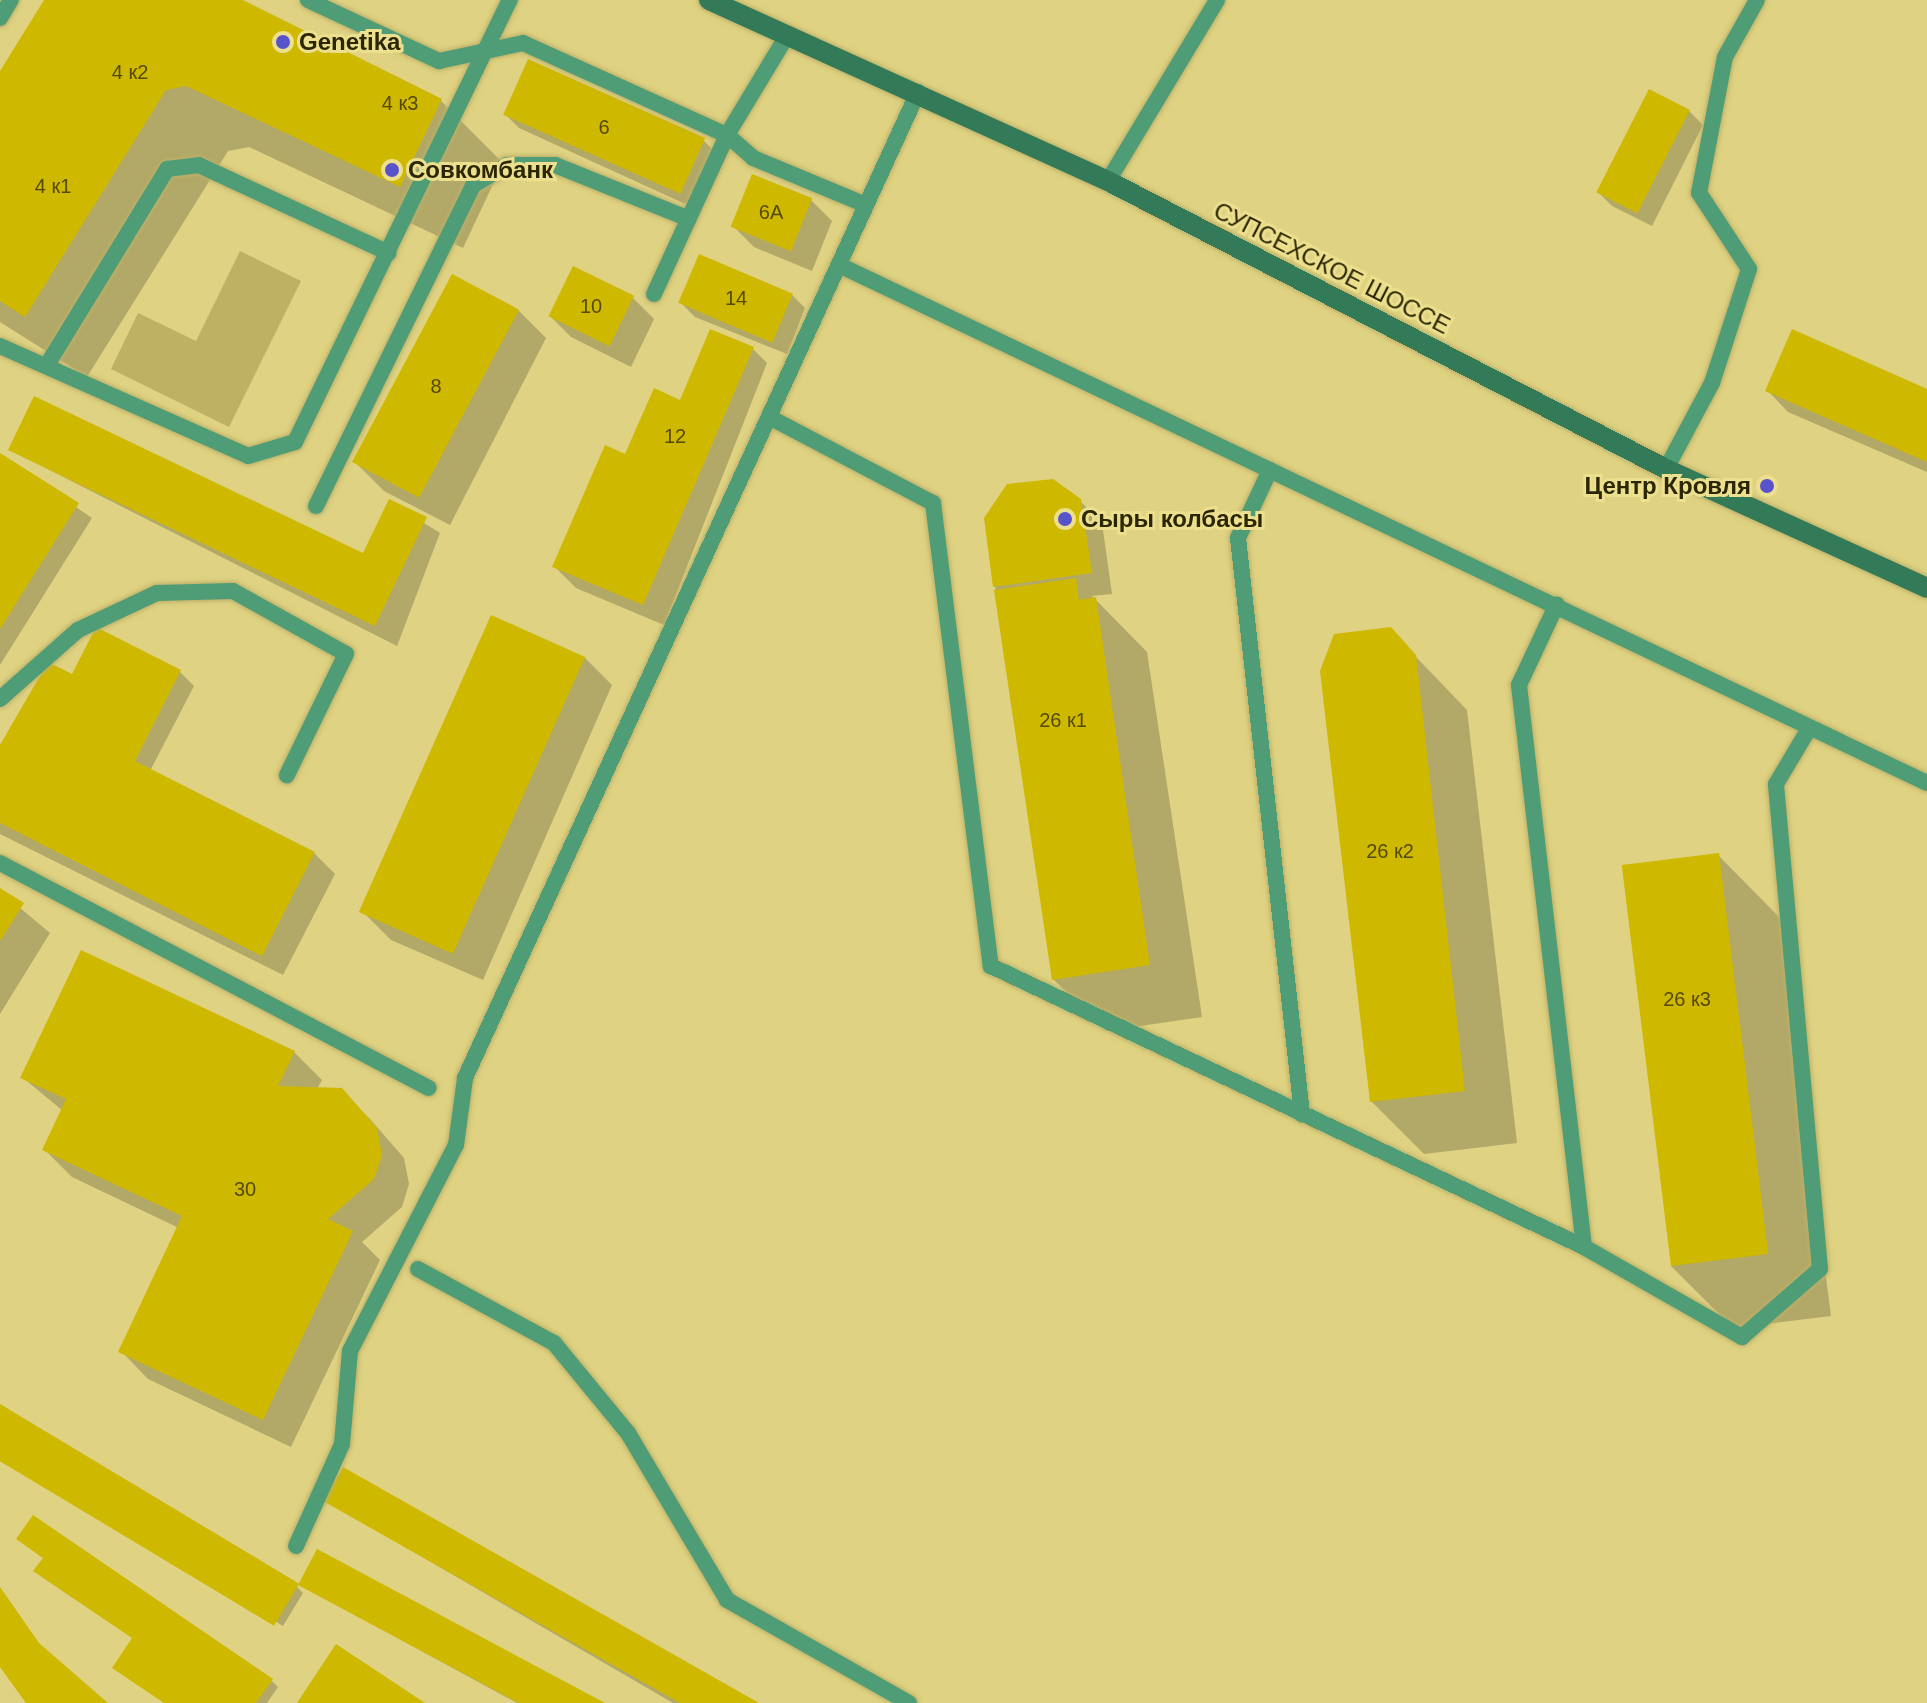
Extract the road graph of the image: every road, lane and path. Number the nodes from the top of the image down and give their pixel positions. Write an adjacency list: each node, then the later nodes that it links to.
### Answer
1 (11, 0): 7 (lane)
2 (308, 0): 9 (lane)
3 (510, 0): 9 (lane)
4 (709, 0): 8 (main road, СУПСЕХСКОЕ ШОССЕ)
5 (1217, 0): 12 (lane)
6 (1757, 0): 21 (lane)
7 (0, 18)
8 (788, 34): 10 (main road, СУПСЕХСКОЕ ШОССЕ); 11 (lane)
9 (485, 55): 11 (lane); 15 (lane)
10 (918, 92): 12 (main road, СУПСЕХСКОЕ ШОССЕ); 13 (lane)
11 (727, 135): 13 (lane); 14 (lane)
12 (1108, 181): 21 (main road, СУПСЕХСКОЕ ШОССЕ)
13 (866, 205): 16 (lane)
14 (689, 219): 17 (lane); 23 (lane)
15 (389, 253): 19 (lane); 19 (lane)
16 (839, 265): 20 (lane); 22 (lane)
17 (654, 294)
18 (0, 346): 19 (lane)
19 (47, 365)
20 (769, 417): 32 (lane); 35 (lane)
21 (1666, 469): 24 (main road, СУПСЕХСКОЕ ШОССЕ)
22 (1270, 470): 25 (lane); 32 (lane)
23 (316, 506)
24 (1927, 588)
25 (1557, 604): 27 (lane); 33 (lane)
26 (0, 699): 28 (lane)
27 (1807, 732): 29 (lane); 33 (lane)
28 (287, 775)
29 (1927, 783)
30 (0, 863): 31 (lane)
31 (428, 1088)
32 (1302, 1114): 33 (lane)
33 (1584, 1247)
34 (418, 1269): 36 (lane)
35 (296, 1546)
36 (909, 1703)

